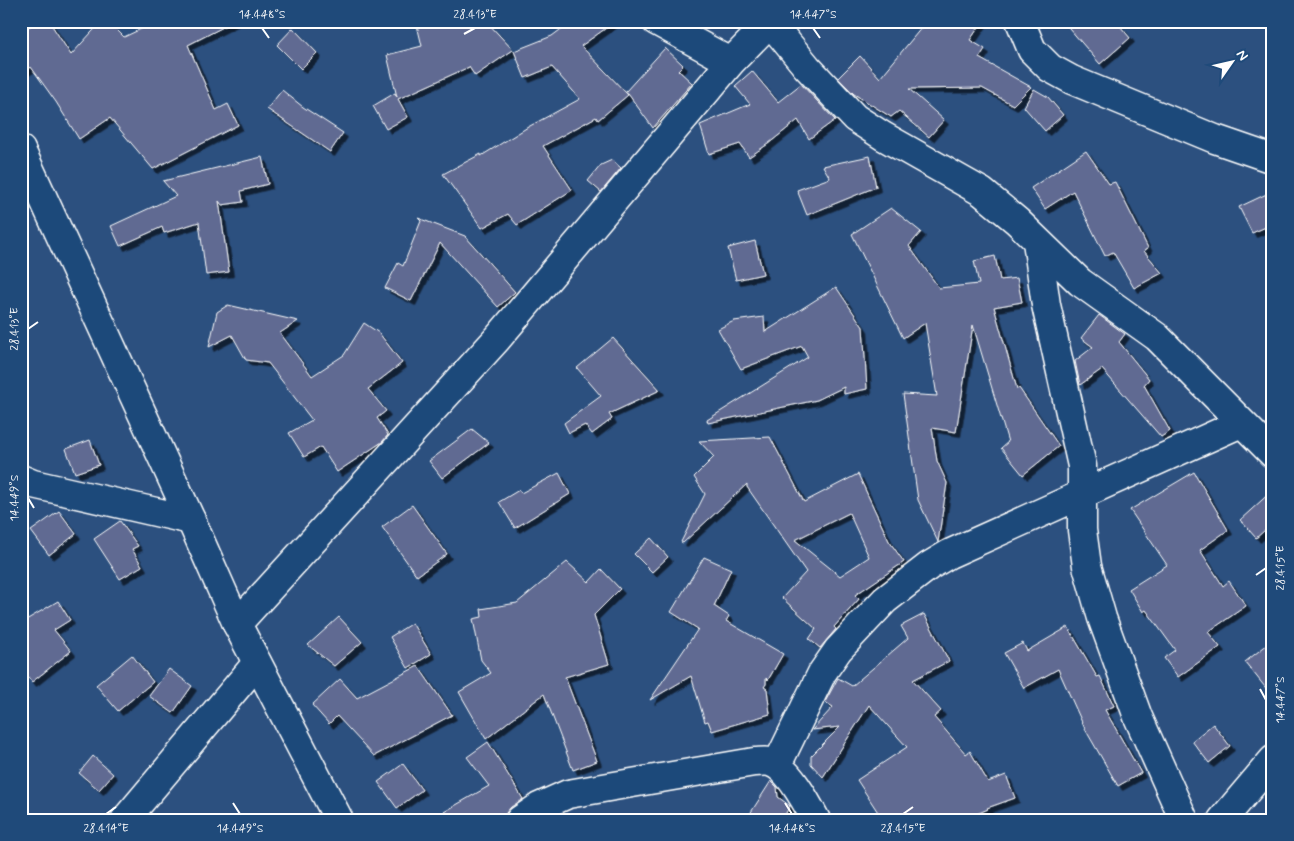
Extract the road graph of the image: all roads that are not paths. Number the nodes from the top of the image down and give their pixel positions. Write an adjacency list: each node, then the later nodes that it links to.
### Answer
1 (656, 21): 4 (street)
2 (1020, 21): 6 (street)
3 (771, 22): 4 (street); 7 (street)
4 (731, 62): 13 (street)
5 (21, 150): 12 (street)
6 (1273, 159)
7 (1037, 241): 8 (street); 11 (street)
8 (1241, 423): 9 (street); 11 (street)
9 (1273, 454)
10 (21, 479): 12 (street)
11 (1082, 495): 16 (street); 21 (street)
12 (191, 520): 13 (street)
13 (237, 624): 14 (street)
14 (257, 662): 17 (street); 18 (street)
15 (1273, 760): 22 (street)
16 (777, 765): 19 (street); 20 (street)
17 (125, 820)
18 (339, 820)
19 (520, 820)
20 (816, 820)
21 (1184, 820)
22 (1222, 820)

